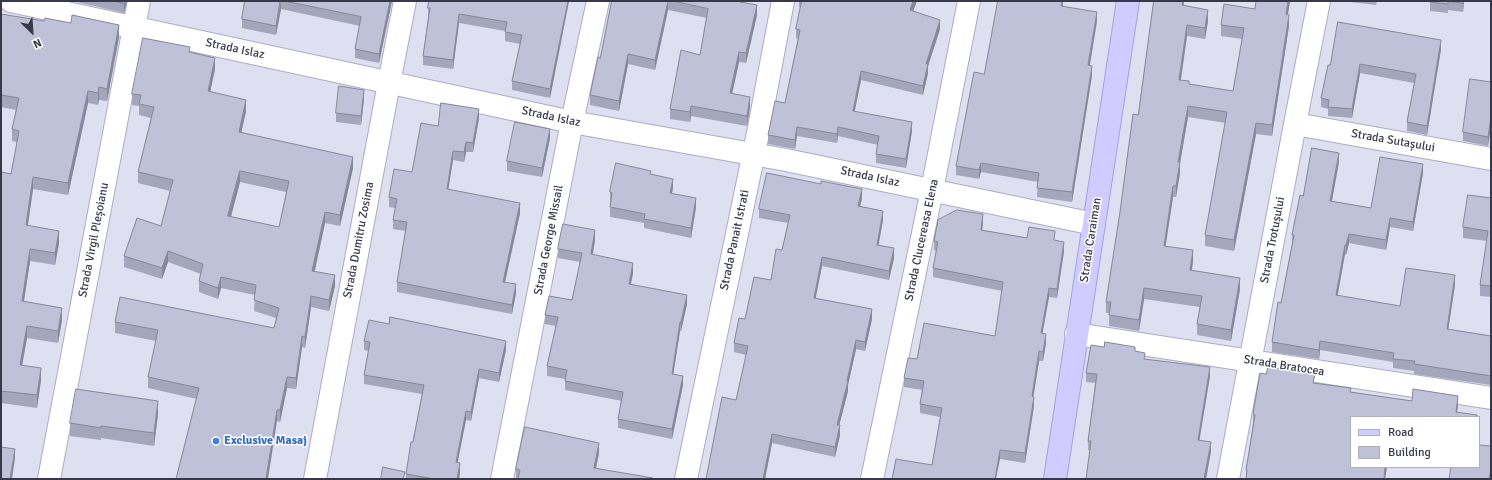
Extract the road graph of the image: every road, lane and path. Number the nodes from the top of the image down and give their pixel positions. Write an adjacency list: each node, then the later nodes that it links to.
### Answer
1 (11, 1): 9 (street, Strada Islaz)
2 (139, 1): 9 (street, Strada Virgil Pleșoianu)
3 (405, 1): 10 (street, Strada Dumitru Zosima)
4 (598, 1): 11 (street, Strada George Missail)
5 (783, 1): 13 (street, Strada Panait Istrati)
6 (969, 1): 15 (street, Strada Clucereasa Elena)
7 (1128, 1): 16 (street, Strada Caraiman)
8 (1319, 1): 12 (street, Strada Trotușului)
9 (134, 27): 10 (street, Strada Islaz); 20 (street, Strada Virgil Pleșoianu)
10 (389, 83): 11 (street, Strada Islaz); 21 (street, Strada Dumitru Zosima)
11 (572, 122): 13 (street, Strada Islaz); 22 (street, Strada George Missail)
12 (1295, 124): 14 (street, Strada Sutașului); 18 (street, Strada Trotușului)
13 (754, 154): 15 (street, Strada Islaz); 23 (street, Strada Panait Istrati)
14 (1491, 159)
15 (932, 190): 16 (street, Strada Islaz); 24 (street, Strada Clucereasa Elena)
16 (1094, 224): 17 (street, Strada Caraiman)
17 (1076, 334): 18 (street, Strada Bratocea); 25 (street, Strada Caraiman)
18 (1250, 361): 19 (street, Strada Bratocea); 26 (street, Strada Trotușului)
19 (1491, 398)
20 (49, 479)
21 (315, 479)
22 (502, 479)
23 (686, 479)
24 (872, 479)
25 (1055, 479)
26 (1228, 479)

